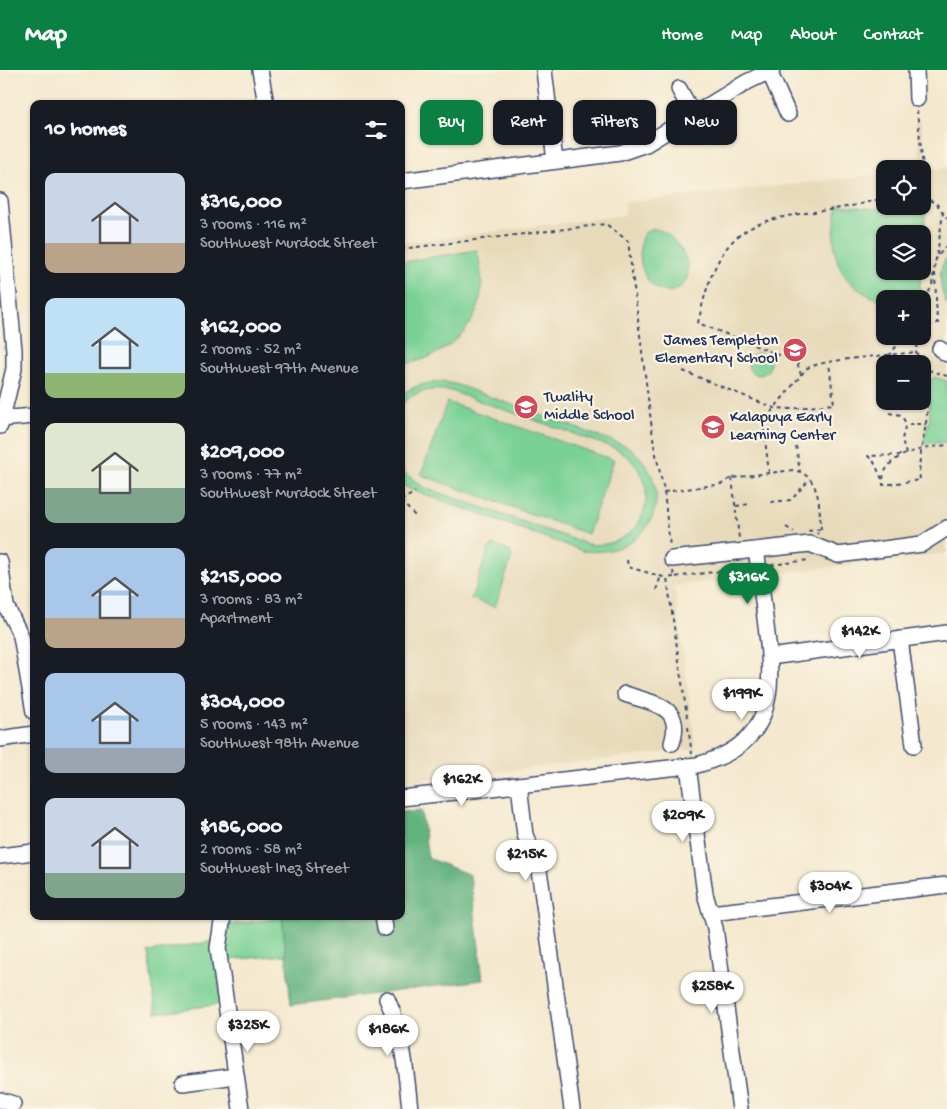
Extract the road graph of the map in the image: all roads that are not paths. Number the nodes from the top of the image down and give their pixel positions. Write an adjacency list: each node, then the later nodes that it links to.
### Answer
1 (260, 70): 7 (street)
2 (544, 70): 12 (street)
3 (770, 70): 9 (street); 10 (street)
4 (916, 70): 6 (street)
5 (679, 89): 8 (street)
6 (917, 98)
7 (265, 100)
8 (685, 100)
9 (718, 100)
10 (788, 114)
11 (666, 131): 12 (street)
12 (555, 161): 13 (street)
13 (405, 180)
14 (0, 201): 16 (street)
15 (30, 417): 16 (street)
16 (1, 421)
17 (947, 528): 18 (street)
18 (749, 551): 19 (street); 23 (street)
19 (672, 559)
20 (0, 562): 24 (street)
21 (947, 633): 22 (street)
22 (900, 638): 23 (street); 29 (street)
23 (770, 656): 30 (street)
24 (30, 687)
25 (625, 694): 28 (street)
26 (30, 735): 27 (street)
27 (0, 739)
28 (672, 743)
29 (914, 745)
30 (691, 766): 31 (street); 36 (street)
31 (519, 785): 32 (street); 43 (street)
32 (405, 798)
33 (30, 852): 34 (street)
34 (0, 856)
35 (947, 885): 36 (street)
36 (710, 913): 44 (street)
37 (222, 920): 39 (street)
38 (386, 999): 42 (street)
39 (236, 1076): 40 (street); 41 (street)
40 (183, 1083)
41 (241, 1109)
42 (410, 1109)
43 (572, 1109)
44 (740, 1109)

